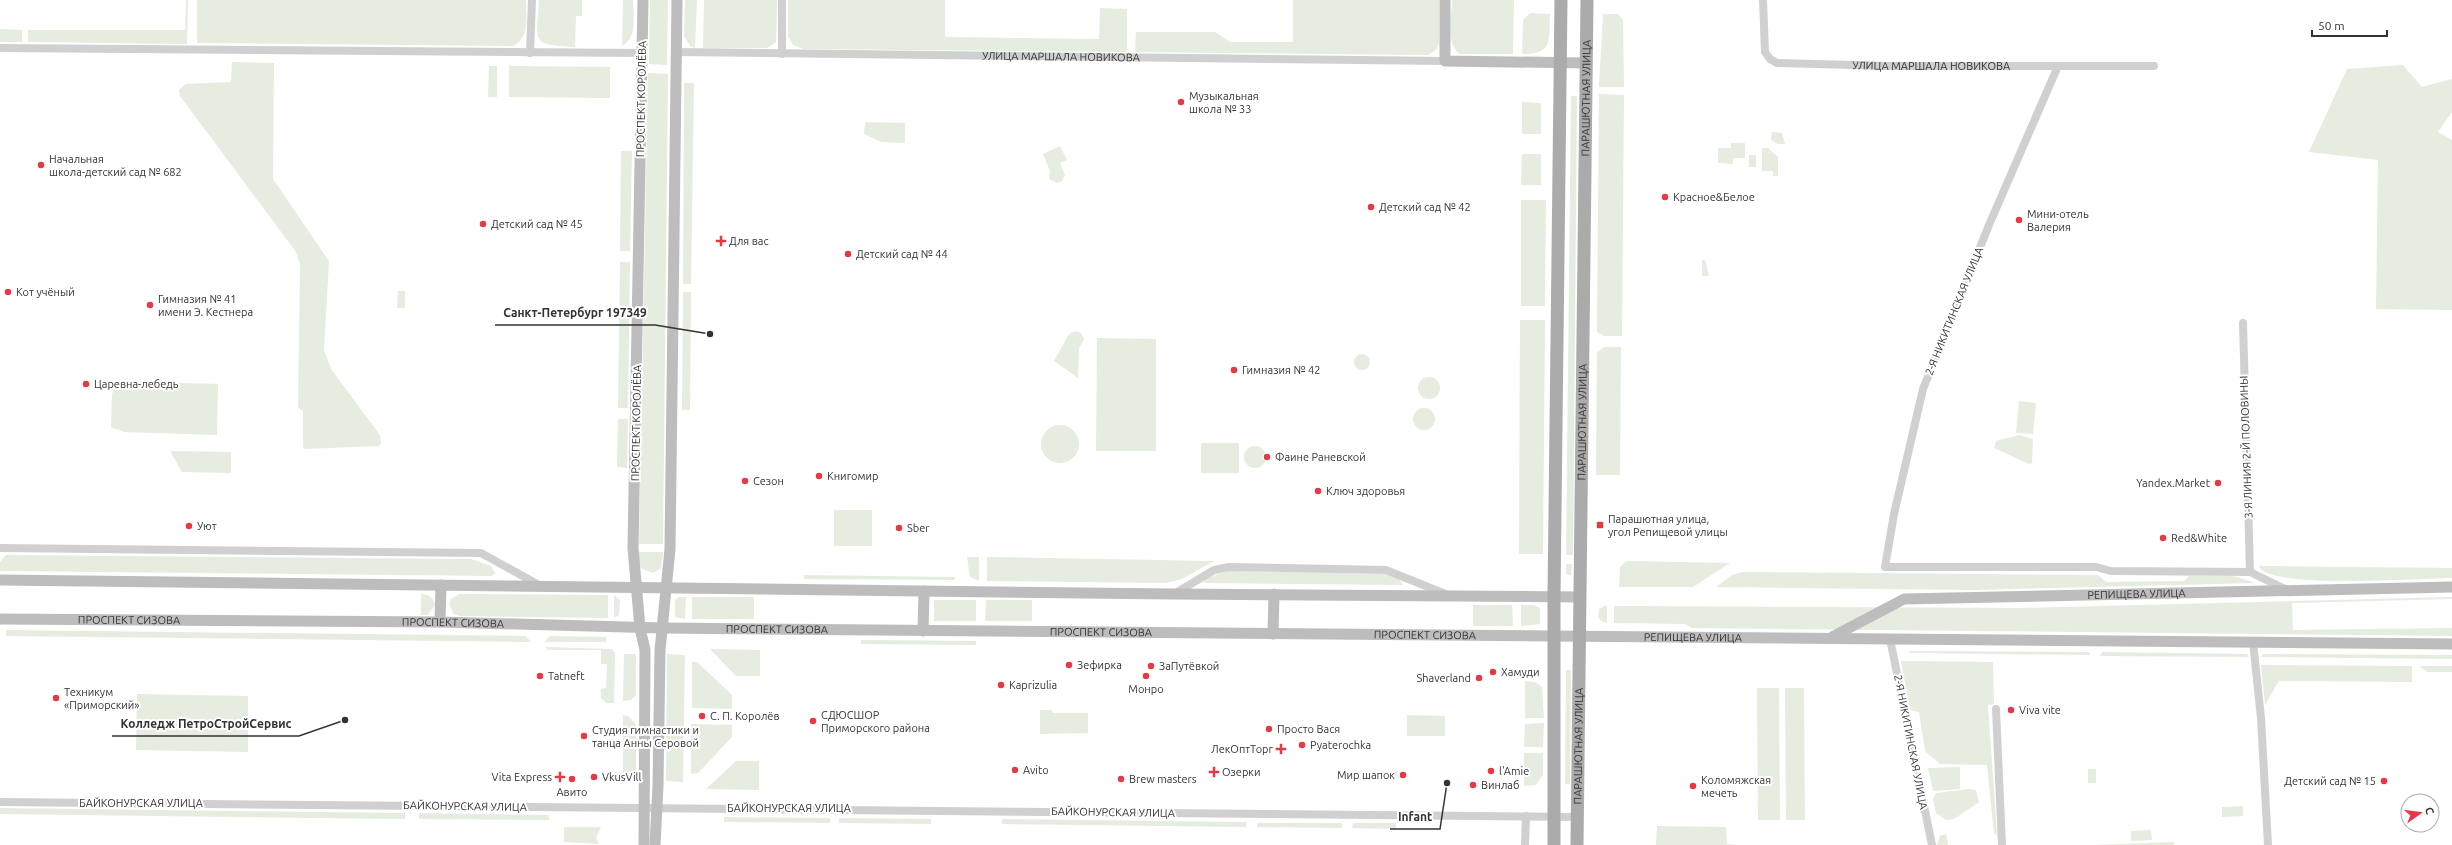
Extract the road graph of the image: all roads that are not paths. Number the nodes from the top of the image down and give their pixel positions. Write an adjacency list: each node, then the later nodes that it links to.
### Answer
1 (532, 0): 11 (street)
2 (643, 0): 12 (main road, ПРОСПЕКТ КОРОЛЁВА)
3 (677, 0): 10 (main road)
4 (782, 0): 13 (street)
5 (1445, 0): 14 (main road)
6 (1560, 0): 15 (main road)
7 (1587, 0): 16 (main road, ПАРАШЮТНАЯ УЛИЦА)
8 (1763, 0): 17 (street, УЛИЦА МАРШАЛА НОВИКОВА)
9 (0, 48): 11 (street)
10 (676, 52): 13 (street, УЛИЦА МАРШАЛА НОВИКОВА); 27 (main road)
11 (530, 53): 12 (street)
12 (642, 53): 25 (main road, ПРОСПЕКТ КОРОЛЁВА)
13 (782, 54): 14 (street, УЛИЦА МАРШАЛА НОВИКОВА)
14 (1446, 61): 15 (main road, УЛИЦА МАРШАЛА НОВИКОВА)
15 (1559, 62): 16 (main road, УЛИЦА МАРШАЛА НОВИКОВА); 33 (main road)
16 (1586, 63): 34 (main road, ПАРАШЮТНАЯ УЛИЦА)
17 (2058, 66): 18 (street, УЛИЦА МАРШАЛА НОВИКОВА); 21 (street, 2-Я НИКИТИНСКАЯ УЛИЦА)
18 (2154, 66)
19 (2243, 323): 21 (street, 3-Я ЛИНИЯ 2-Й ПОЛОВИНЫ)
20 (0, 548): 24 (street)
21 (2250, 572): 28 (street)
22 (0, 580): 23 (main road)
23 (441, 585): 24 (main road); 36 (main road)
24 (539, 585): 25 (main road)
25 (637, 587): 27 (main road); 37 (main road, ПРОСПЕКТ КОРОЛЁВА)
26 (2452, 587): 28 (main road, РЕПИЩЕВА УЛИЦА)
27 (667, 588): 29 (main road); 38 (main road)
28 (2288, 590): 43 (main road, РЕПИЩЕВА УЛИЦА)
29 (924, 591): 30 (main road); 39 (main road)
30 (1173, 594): 31 (main road); 32 (street)
31 (1274, 594): 32 (main road); 40 (main road)
32 (1451, 596): 33 (main road)
33 (1554, 596): 34 (main road); 41 (main road)
34 (1580, 597): 42 (main road, ПАРАШЮТНАЯ УЛИЦА)
35 (0, 619): 36 (main road, ПРОСПЕКТ СИЗОВА)
36 (440, 622): 37 (main road, ПРОСПЕКТ СИЗОВА)
37 (640, 628): 38 (main road, ПРОСПЕКТ СИЗОВА); 49 (main road, ПРОСПЕКТ КОРОЛЁВА)
38 (662, 628): 39 (main road, ПРОСПЕКТ СИЗОВА); 50 (main road)
39 (923, 631): 40 (main road, ПРОСПЕКТ СИЗОВА)
40 (1273, 634): 41 (main road, ПРОСПЕКТ СИЗОВА)
41 (1554, 635): 42 (main road, РЕПИЩЕВА УЛИЦА); 52 (main road)
42 (1580, 636): 43 (main road, РЕПИЩЕВА УЛИЦА); 53 (main road, ПАРАШЮТНАЯ УЛИЦА)
43 (1831, 637): 44 (main road, РЕПИЩЕВА УЛИЦА)
44 (1890, 639): 45 (main road, РЕПИЩЕВА УЛИЦА); 59 (street, 2-Я НИКИТИНСКАЯ УЛИЦА)
45 (2252, 642): 46 (main road, РЕПИЩЕВА УЛИЦА); 61 (street)
46 (2452, 644)
47 (1996, 708): 60 (street)
48 (0, 802): 49 (street, БАЙКОНУРСКАЯ УЛИЦА)
49 (644, 807): 50 (street, БАЙКОНУРСКАЯ УЛИЦА); 54 (main road, ПРОСПЕКТ КОРОЛЁВА)
50 (657, 807): 51 (street, БАЙКОНУРСКАЯ УЛИЦА); 55 (main road)
51 (1526, 816): 52 (street, БАЙКОНУРСКАЯ УЛИЦА); 56 (street)
52 (1555, 816): 53 (street, БАЙКОНУРСКАЯ УЛИЦА); 57 (main road)
53 (1578, 817): 58 (main road, ПАРАШЮТНАЯ УЛИЦА)
54 (644, 845)
55 (655, 845)
56 (1526, 845)
57 (1554, 845)
58 (1577, 845)
59 (1932, 845)
60 (2002, 845)
61 (2268, 845)

